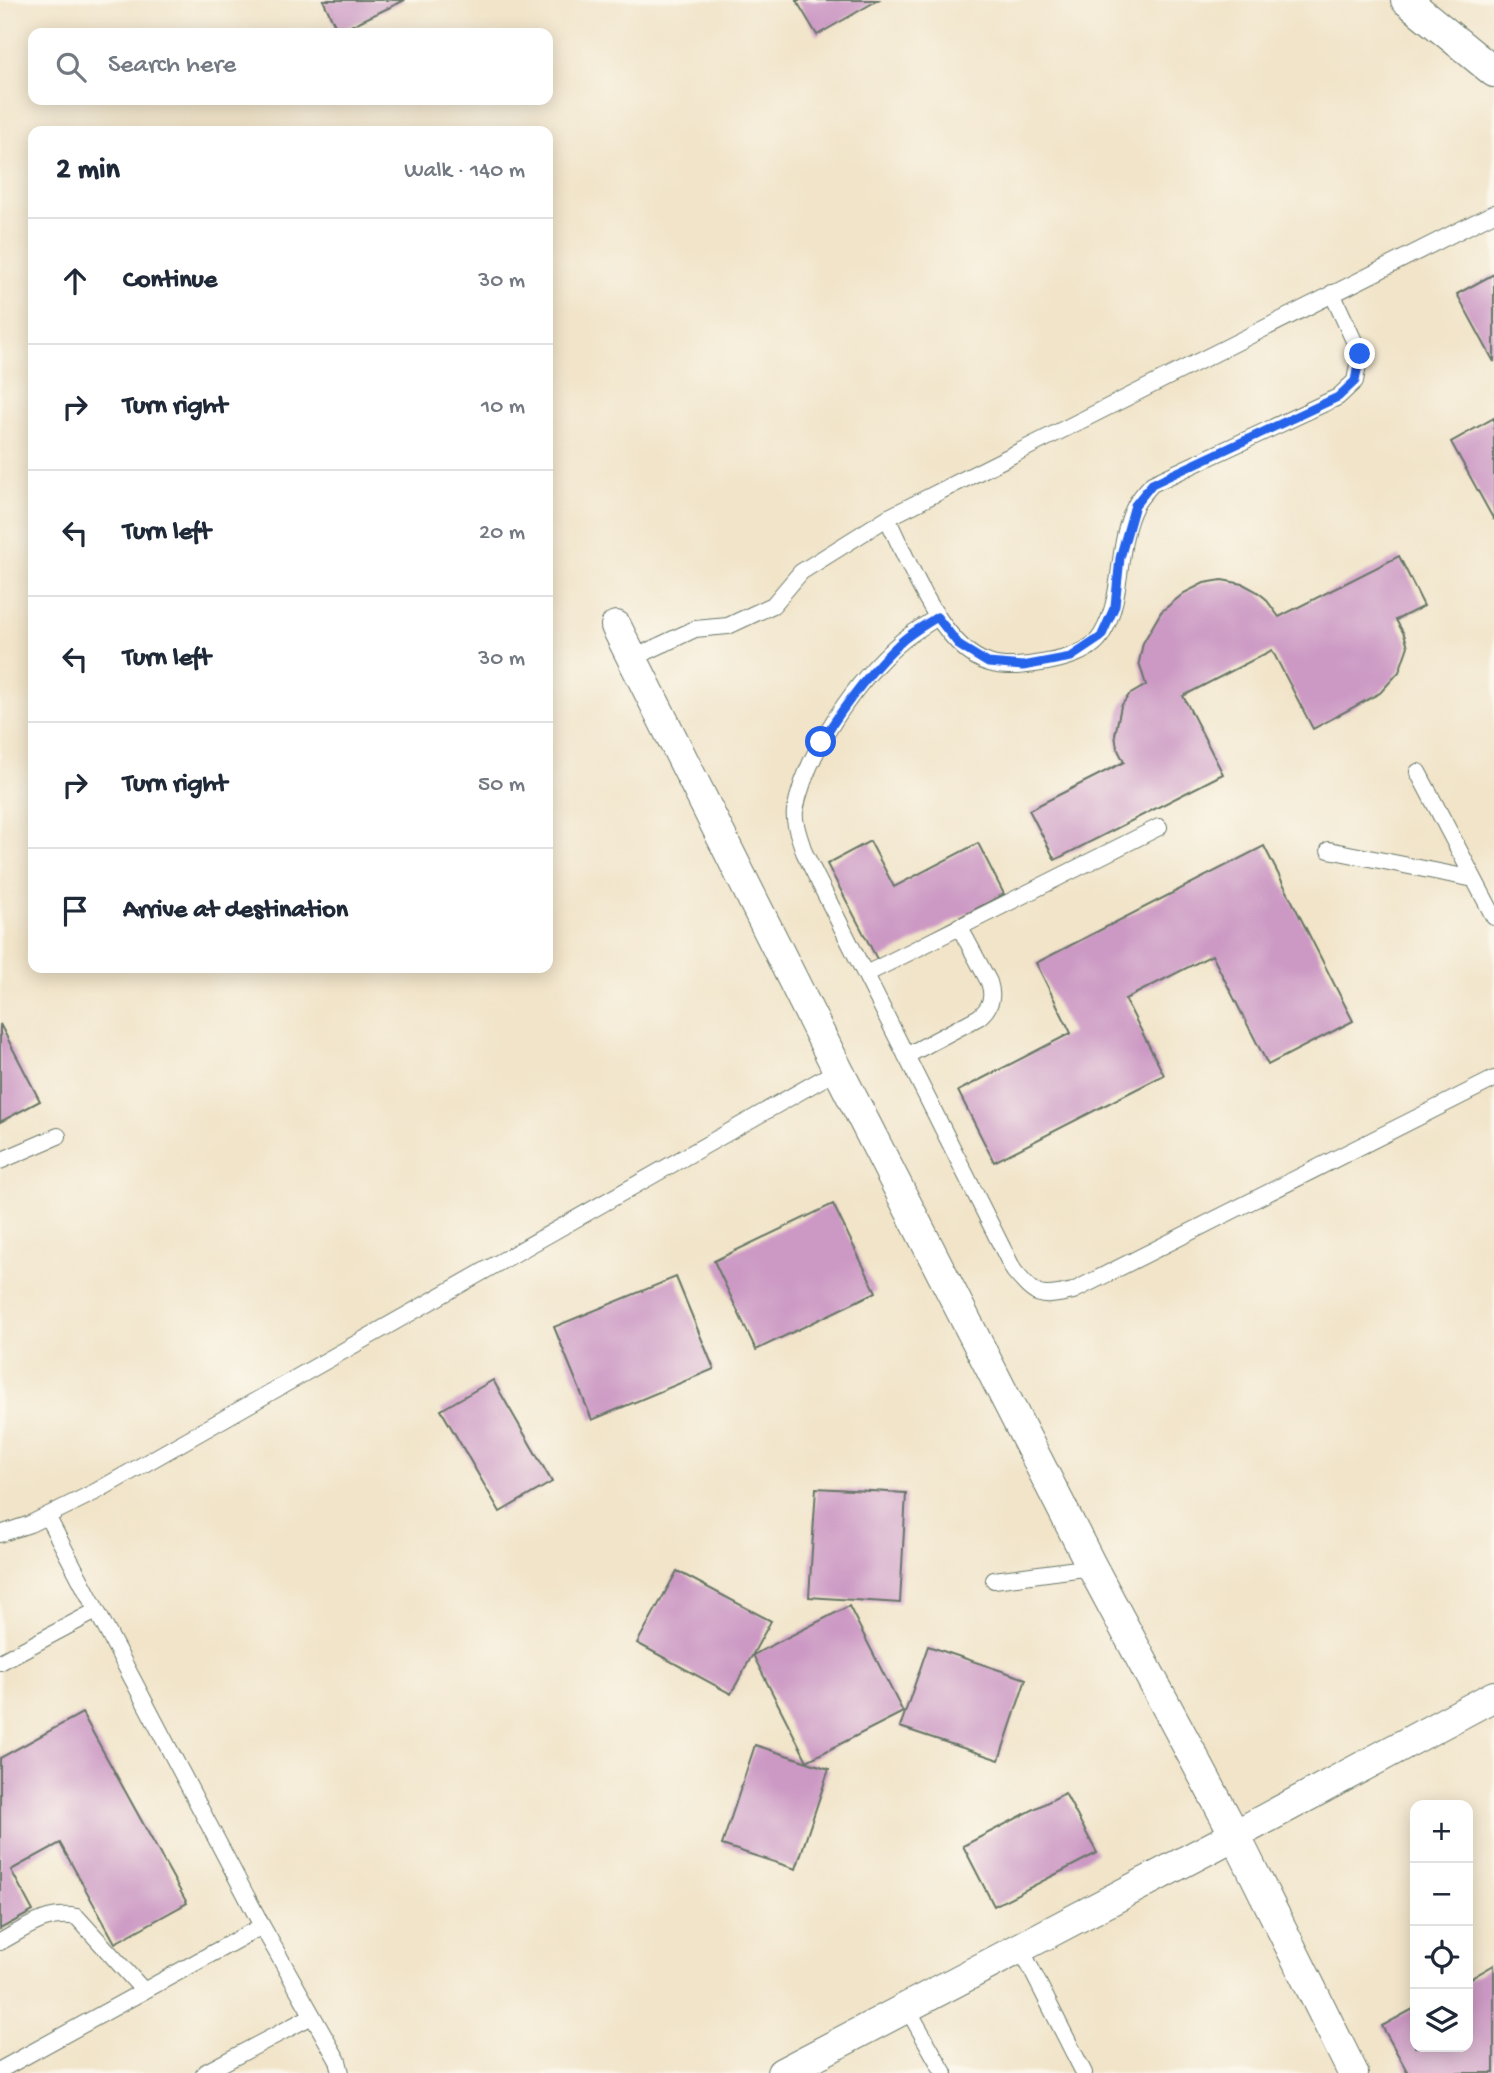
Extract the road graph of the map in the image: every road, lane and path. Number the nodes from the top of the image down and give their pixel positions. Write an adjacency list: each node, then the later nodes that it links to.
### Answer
1 (1406, 0): 2 (street)
2 (1494, 72)
3 (1494, 213): 4 (lane)
4 (1332, 293): 5 (lane); 6 (lane)
5 (887, 518): 6 (lane); 8 (lane)
6 (937, 617): 15 (lane)
7 (616, 626): 8 (street)
8 (632, 658): 17 (street)
9 (1418, 772): 12 (lane)
10 (1159, 827): 14 (lane)
11 (1329, 850): 12 (lane)
12 (1474, 879): 13 (lane)
13 (1494, 917)
14 (959, 926): 15 (lane); 16 (lane)
15 (866, 974): 16 (lane)
16 (906, 1056): 18 (lane)
17 (838, 1070): 21 (lane); 23 (street)
18 (1494, 1079)
19 (58, 1136): 20 (lane)
20 (0, 1161)
21 (47, 1516): 22 (lane); 25 (lane)
22 (0, 1534)
23 (1092, 1566): 24 (lane); 28 (street)
24 (994, 1580)
25 (96, 1611): 26 (lane); 29 (lane)
26 (0, 1662)
27 (1494, 1696): 28 (street)
28 (1235, 1835): 31 (street); 41 (street)
29 (262, 1926): 32 (lane); 34 (lane)
30 (0, 1941): 32 (lane)
31 (1020, 1947): 33 (street); 40 (lane)
32 (143, 1990): 35 (lane)
33 (906, 2006): 38 (street); 39 (lane)
34 (312, 2016): 36 (lane); 37 (lane)
35 (0, 2070)
36 (204, 2073)
37 (341, 2073)
38 (782, 2073)
39 (944, 2073)
40 (1084, 2073)
41 (1353, 2073)

